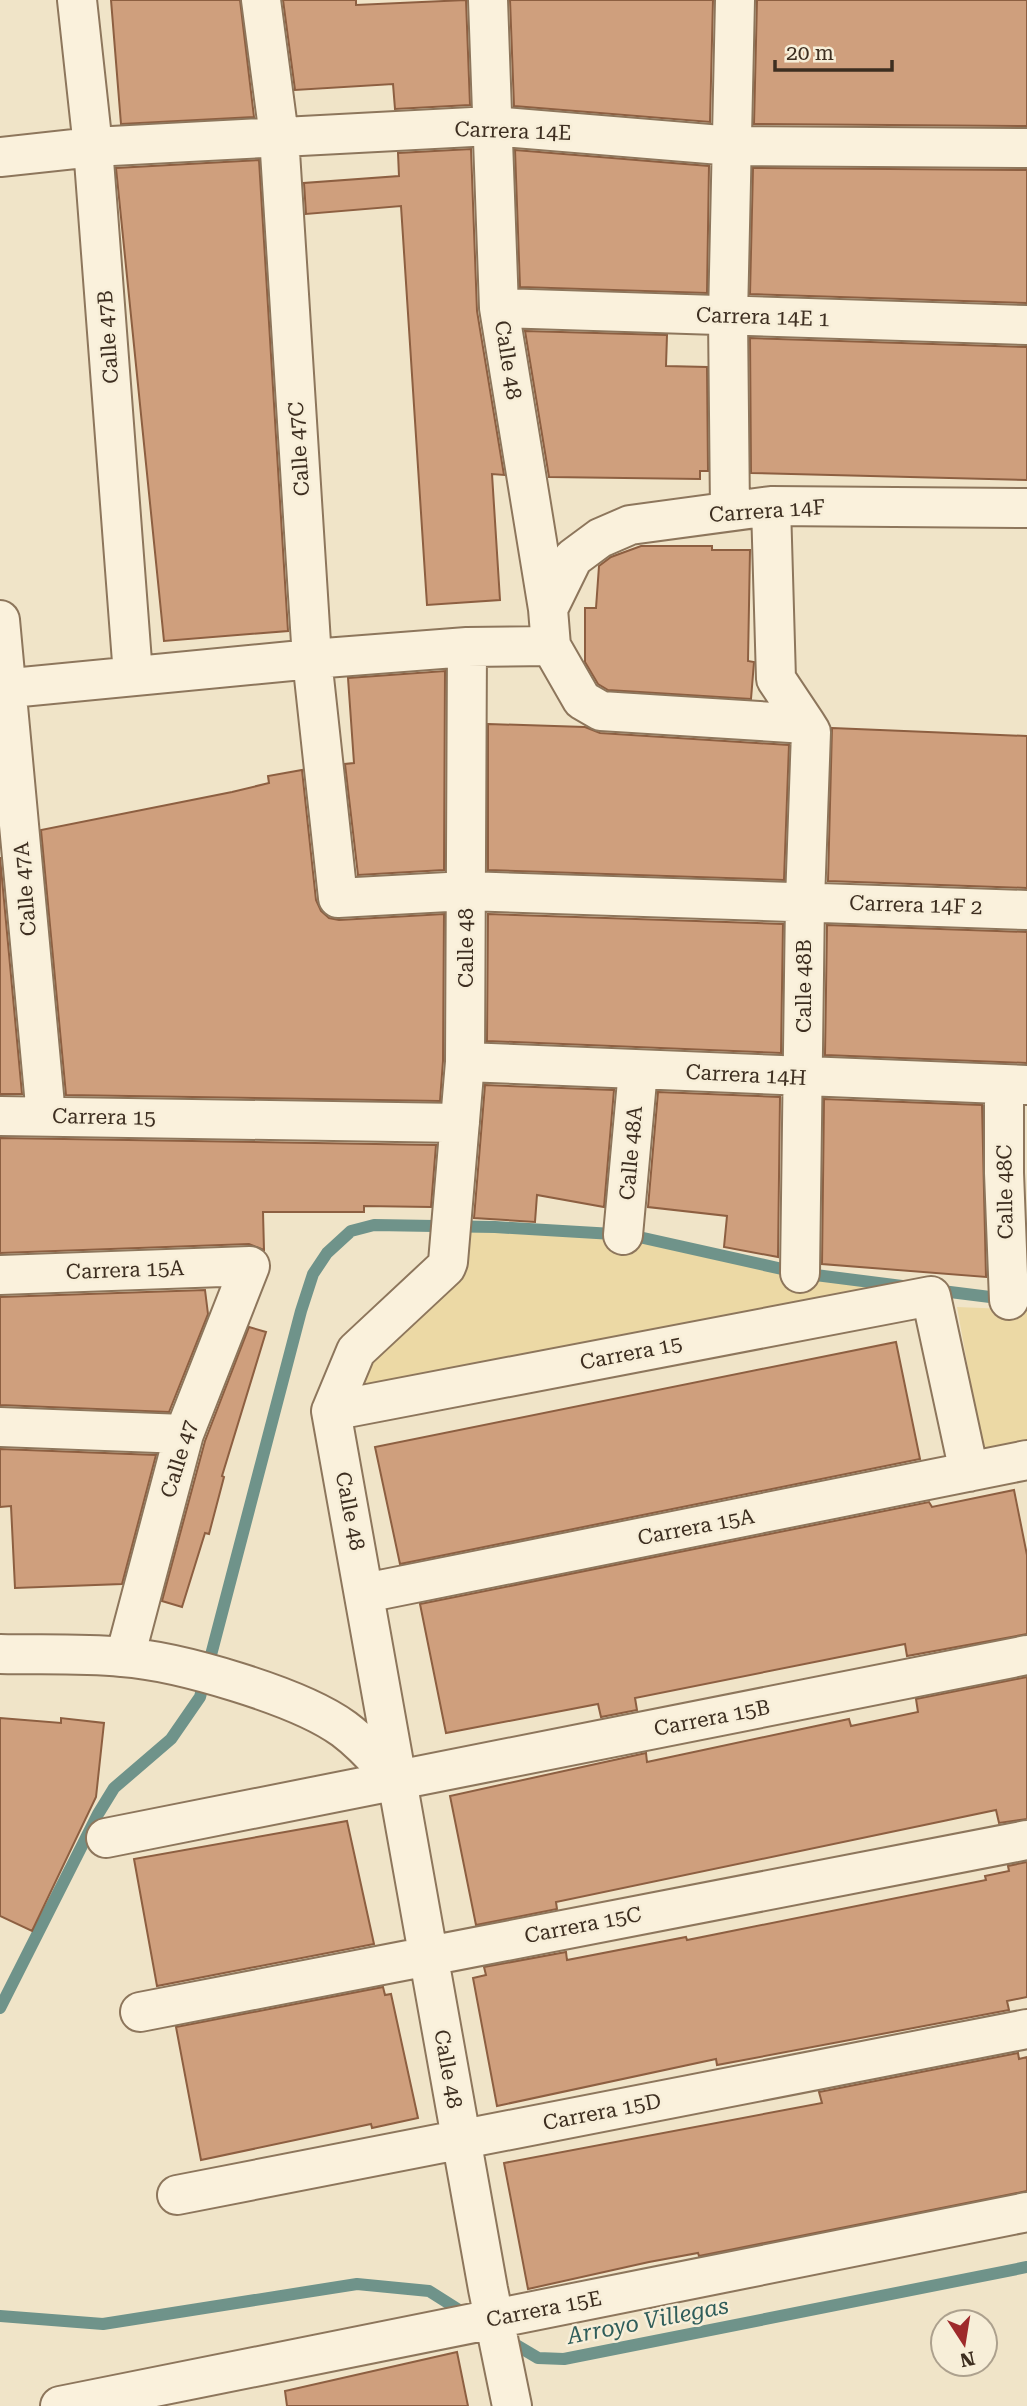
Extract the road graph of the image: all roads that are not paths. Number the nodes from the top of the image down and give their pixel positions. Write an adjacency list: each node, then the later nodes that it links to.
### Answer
1 (77, 0): 8 (street, Calle 47B)
2 (261, 0): 6 (street, Calle 47C)
3 (488, 0): 5 (street, Calle 48)
4 (735, 0): 7 (street)
5 (491, 126): 6 (street, Carrera 14E); 7 (street, Carrera 14E); 11 (street, Calle 48)
6 (279, 136): 8 (street, Carrera 14E); 20 (street, Calle 47C)
7 (733, 146): 9 (street, Carrera 14E); 12 (street)
8 (93, 147): 10 (street, Carrera 14E); 21 (street, Calle 47B)
9 (1027, 148)
10 (0, 157)
11 (499, 308): 12 (street, Carrera 14E 1); 18 (street, Calle 48)
12 (728, 317): 13 (street, Carrera 14E 1); 16 (street)
13 (1027, 324)
14 (771, 506): 15 (street, Carrera 14F); 16 (street, Carrera 14F); 23 (street)
15 (1027, 508)
16 (730, 511): 18 (street, Carrera 14F)
17 (0, 620): 22 (street, Calle 47A)
18 (549, 627): 19 (street); 23 (street, Calle 48)
19 (467, 648): 20 (street); 24 (street, Calle 48)
20 (312, 659): 21 (street); 25 (street, Calle 47C)
21 (133, 675): 22 (street)
22 (3, 688): 33 (street, Calle 47A)
23 (809, 733): 26 (street, Calle 48B)
24 (466, 891): 25 (street, Carrera 14F 2); 26 (street, Carrera 14F 2); 28 (street, Calle 48)
25 (338, 898)
26 (805, 901): 27 (street, Carrera 14F 2); 30 (street, Calle 48B)
27 (1027, 910)
28 (465, 1062): 29 (street, Carrera 14H); 34 (street, Calle 48)
29 (638, 1070): 30 (street, Carrera 14H); 35 (street, Calle 48A)
30 (803, 1078): 31 (street, Carrera 14H); 37 (street, Calle 48B)
31 (1016, 1084): 39 (street, Calle 48C)
32 (0, 1116): 33 (street, Carrera 15)
33 (46, 1116): 34 (street, Carrera 15)
34 (460, 1123): 40 (street, Calle 48)
35 (623, 1235)
36 (250, 1266): 38 (street, Carrera 15A); 42 (street, Calle 47)
37 (800, 1273)
38 (0, 1275)
39 (1009, 1300)
40 (331, 1411): 44 (street, Carrera 15); 45 (street, Calle 48)
41 (0, 1427): 42 (street)
42 (184, 1434): 48 (street, Calle 47)
43 (1027, 1460): 44 (street, Carrera 15A)
44 (969, 1472): 45 (street, Carrera 15A)
45 (365, 1593): 49 (street, Calle 48)
46 (0, 1654): 48 (street)
47 (1027, 1655): 49 (street, Carrera 15B)
48 (125, 1657): 49 (street)
49 (396, 1782): 50 (street, Carrera 15B); 52 (street, Calle 48)
50 (106, 1838)
51 (1027, 1840): 52 (street, Carrera 15C)
52 (428, 1955): 53 (street, Carrera 15C); 55 (street, Calle 48)
53 (140, 2012)
54 (1027, 2029): 55 (street, Carrera 15D)
55 (461, 2140): 56 (street, Carrera 15D); 58 (street, Calle 48)
56 (177, 2195)
57 (1027, 2212): 58 (street, Carrera 15E)
58 (484, 2322): 59 (street, Calle 48); 60 (street, Carrera 15E)
59 (511, 2399)
60 (60, 2406)

